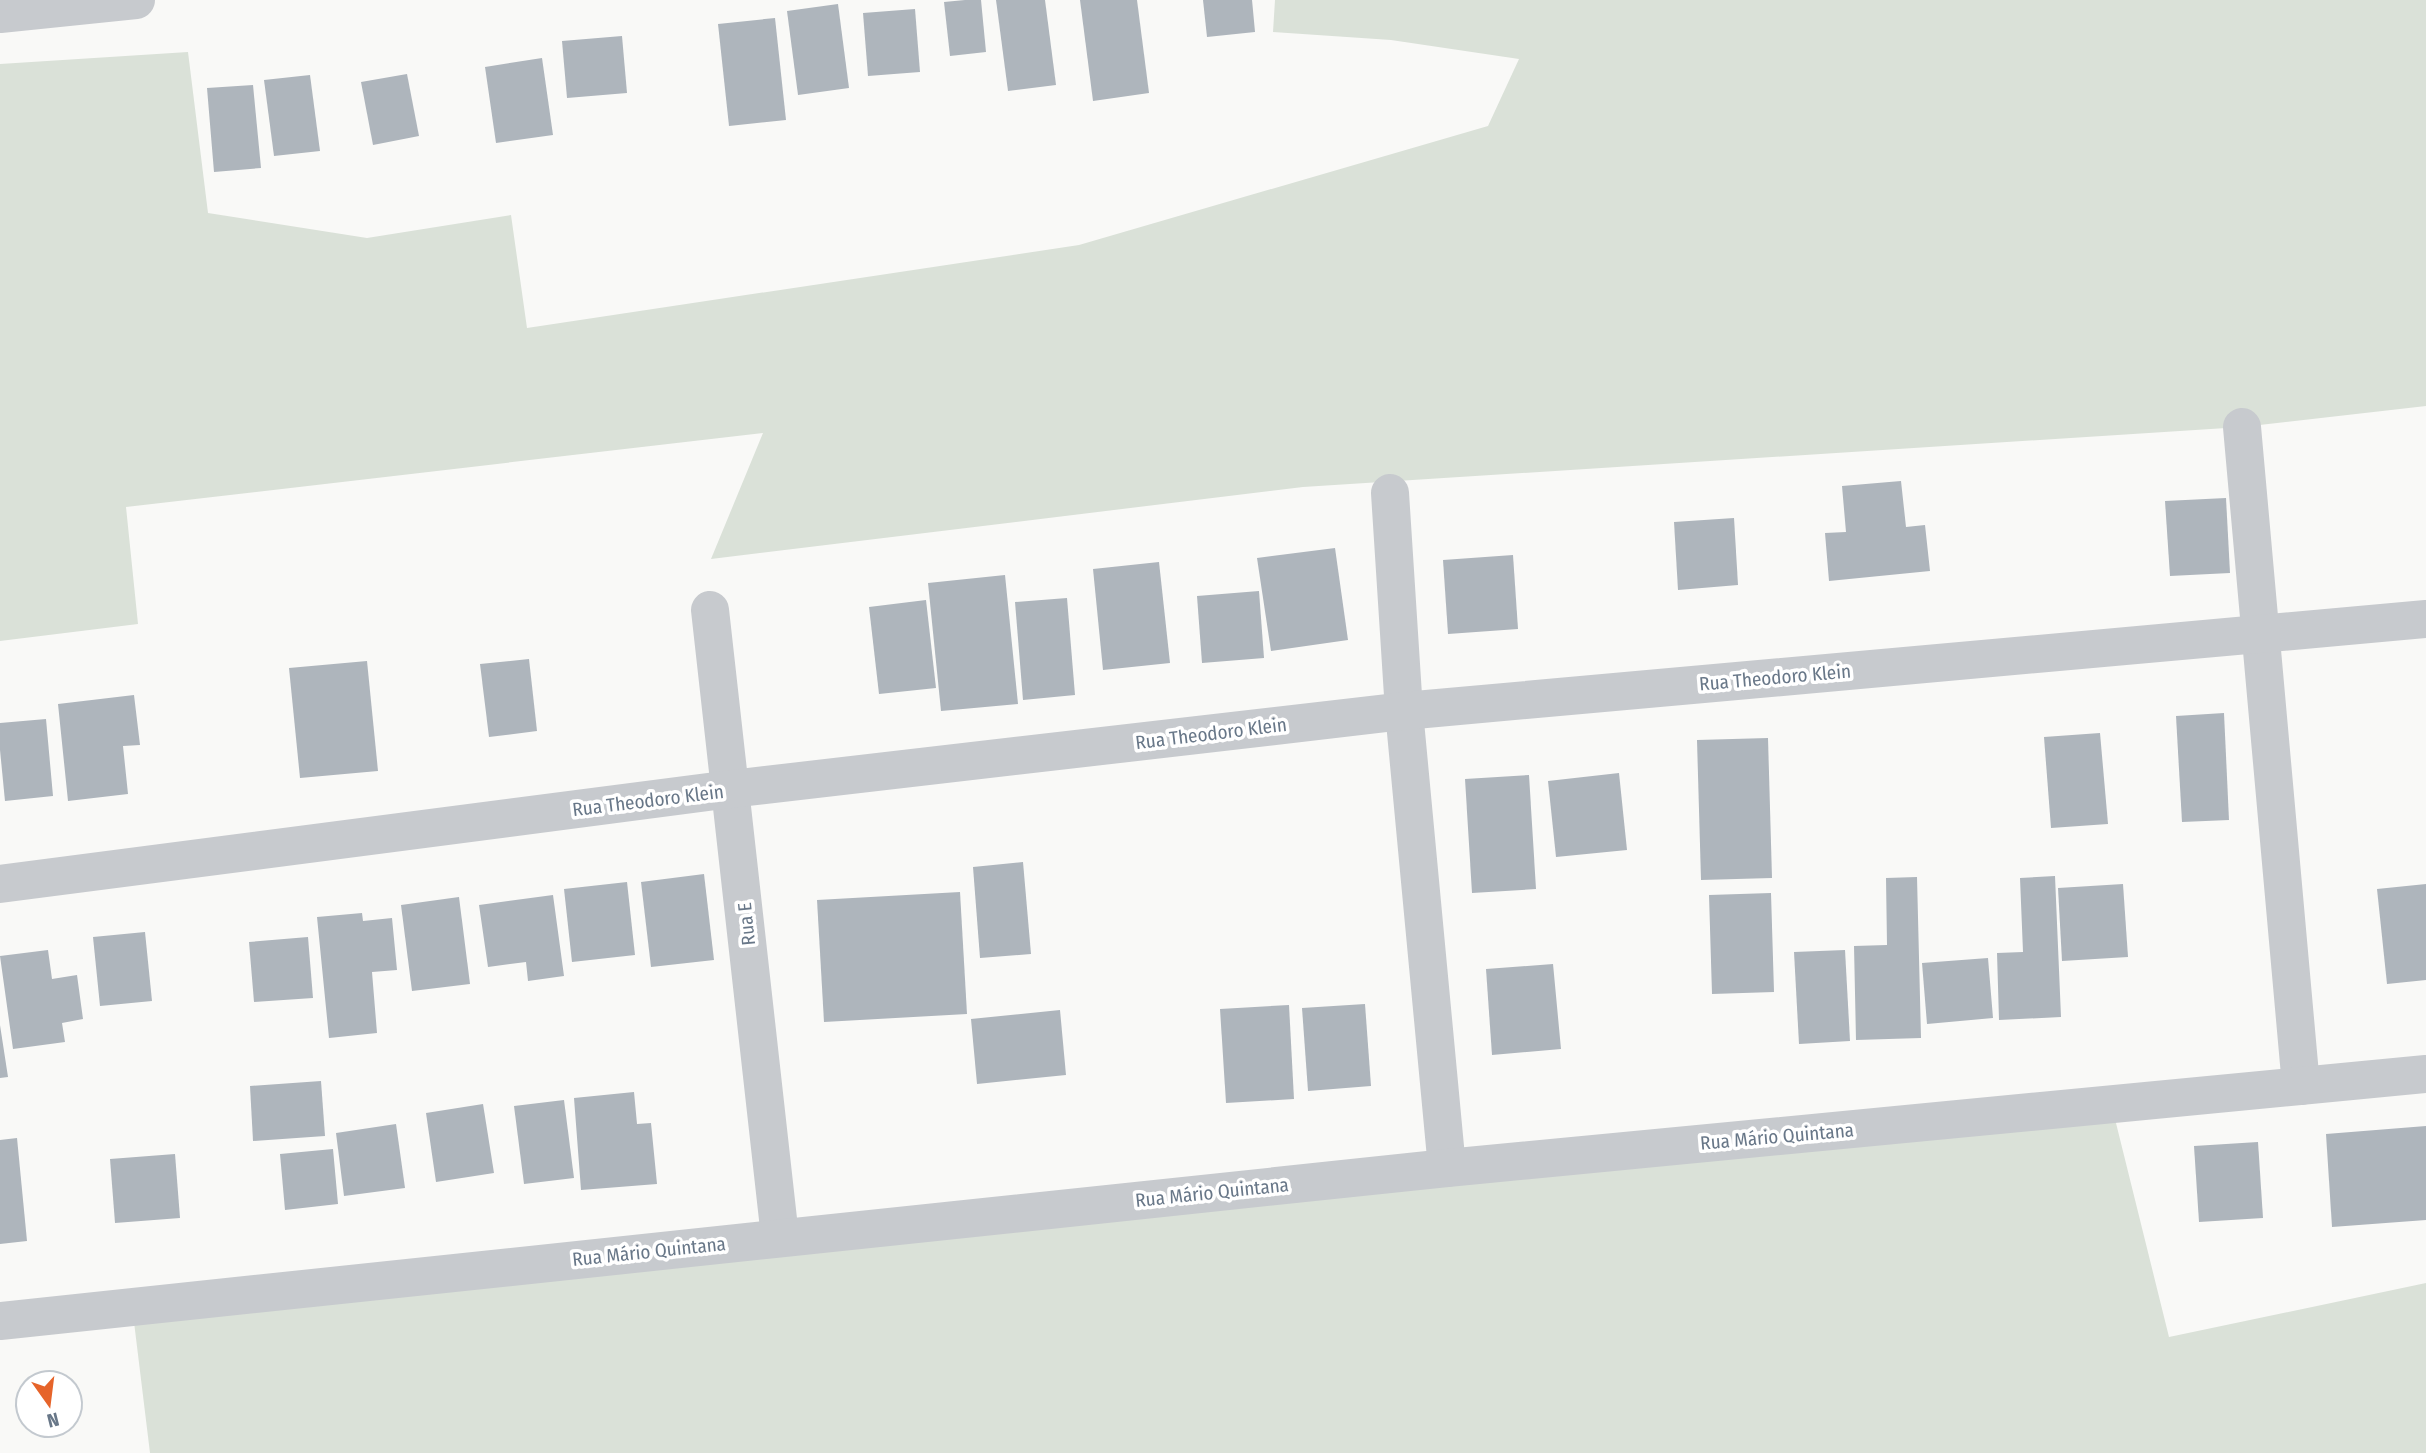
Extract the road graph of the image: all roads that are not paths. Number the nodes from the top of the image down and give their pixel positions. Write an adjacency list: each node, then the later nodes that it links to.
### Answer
1 (136, 0): 2 (street)
2 (0, 15)
3 (2242, 427): 7 (street)
4 (1390, 493): 8 (street)
5 (710, 610): 9 (street, Rua E)
6 (2426, 619): 7 (street, Rua Theodoro Klein)
7 (2262, 633): 8 (street, Rua Theodoro Klein); 12 (street)
8 (1404, 711): 9 (street, Rua Theodoro Klein); 13 (street)
9 (731, 789): 10 (street, Rua Theodoro Klein); 14 (street, Rua E)
10 (0, 884)
11 (2426, 1074): 12 (street, Rua Mário Quintana)
12 (2301, 1086): 13 (street, Rua Mário Quintana)
13 (1447, 1168): 14 (street, Rua Mário Quintana)
14 (780, 1237): 15 (street, Rua Mário Quintana)
15 (0, 1321)

